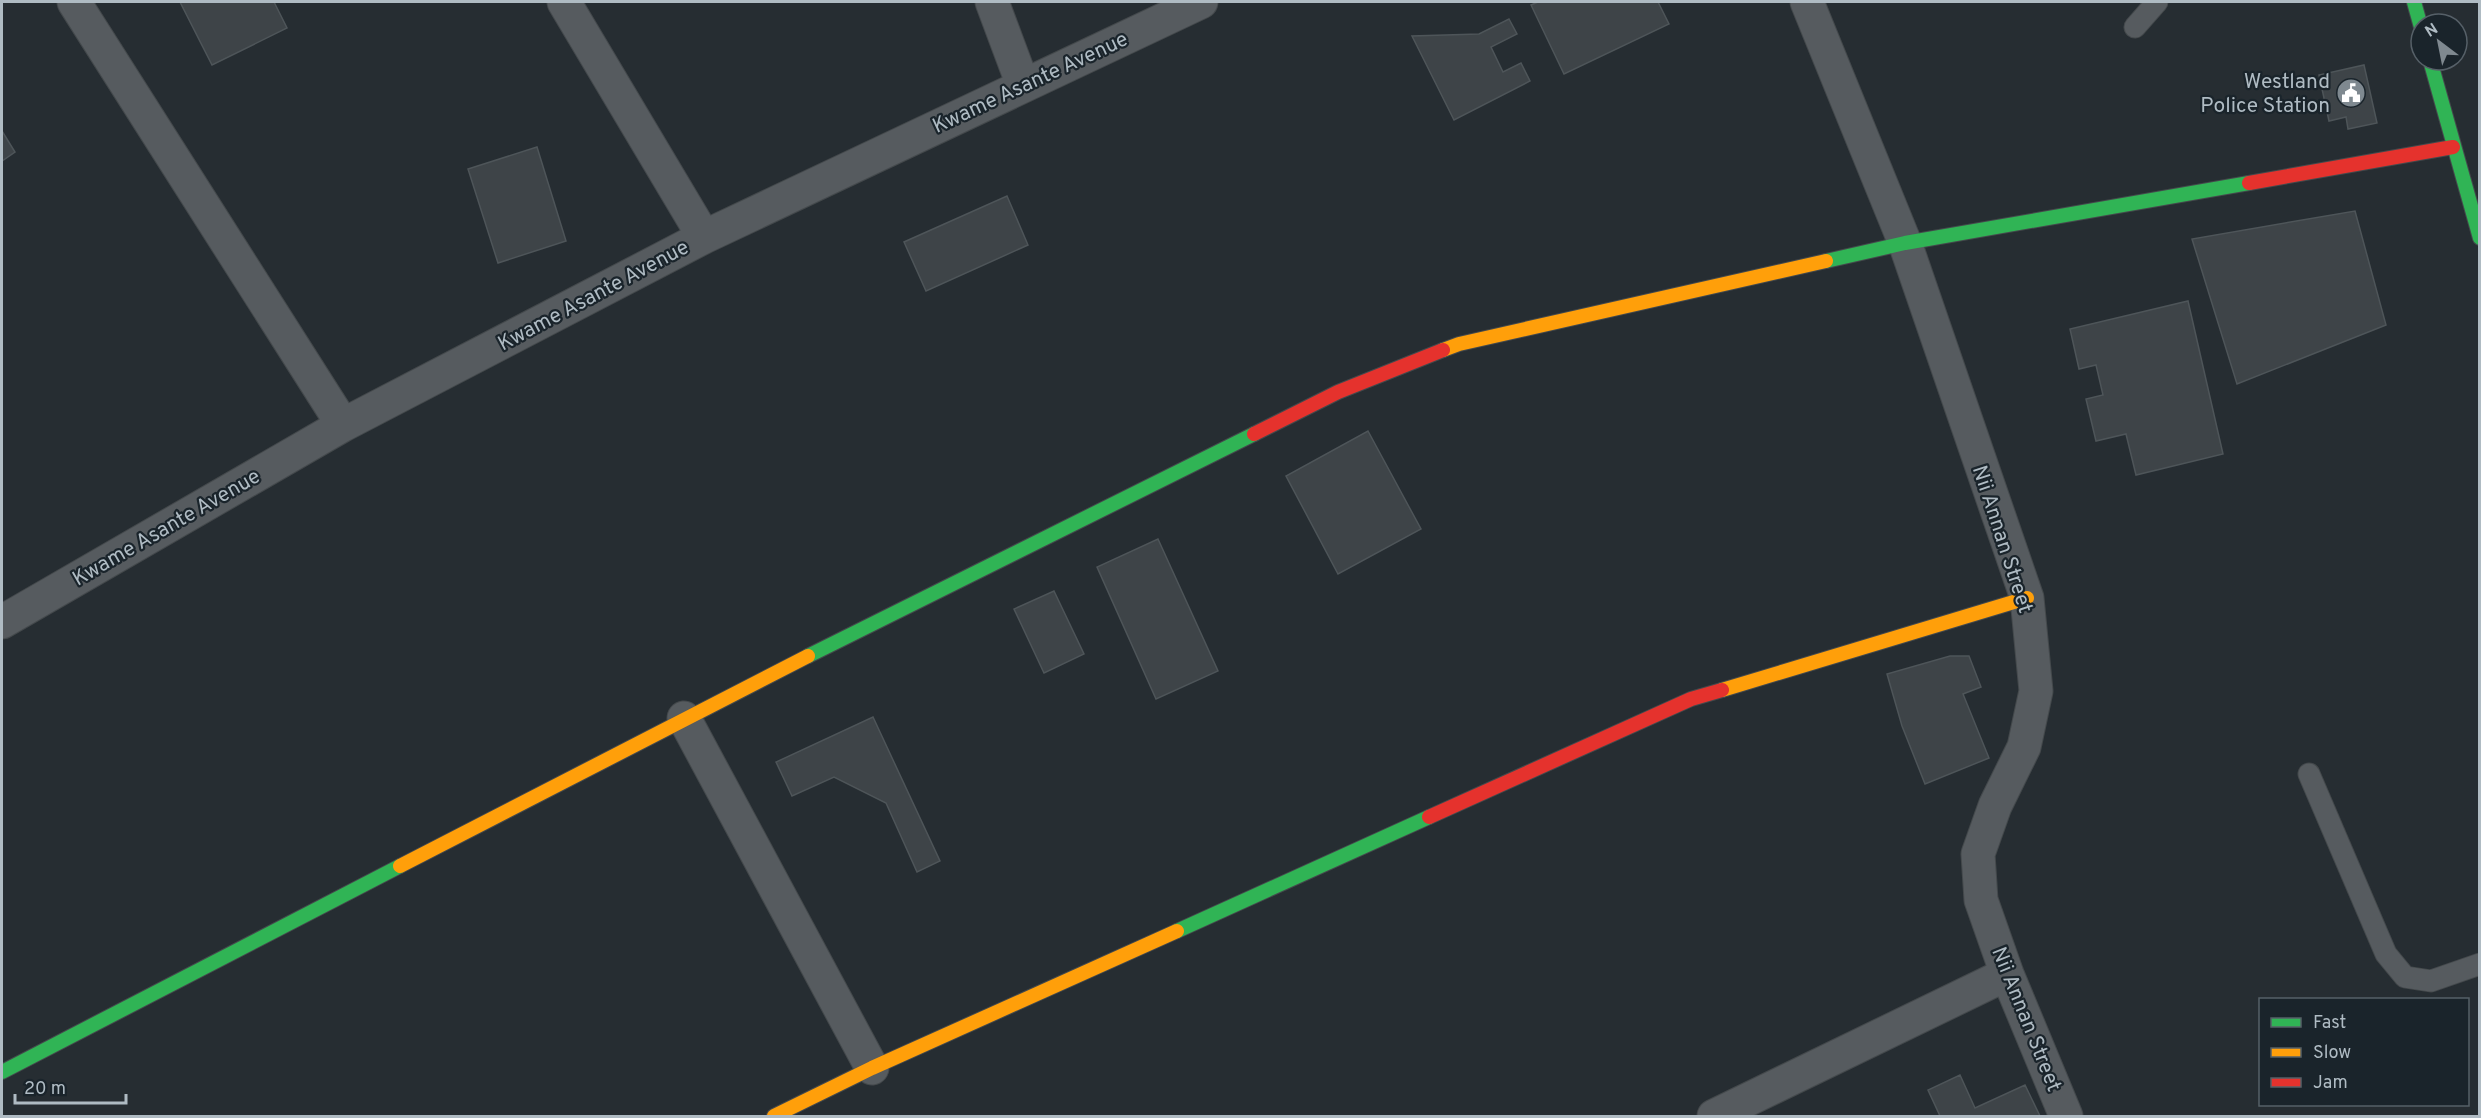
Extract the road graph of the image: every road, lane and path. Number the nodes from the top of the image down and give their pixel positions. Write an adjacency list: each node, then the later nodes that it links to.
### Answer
1 (74, 2): 14 (street)
2 (564, 2): 11 (street)
3 (992, 2): 9 (street)
4 (1202, 2): 9 (street, Kwame Asante Avenue)
5 (1807, 2): 13 (street, Nii Annan Street)
6 (2157, 2): 7 (lane)
7 (2135, 27)
8 (2433, 72): 10 (street)
9 (1023, 85): 11 (street, Kwame Asante Avenue)
10 (2453, 147): 12 (street); 13 (street)
11 (704, 237): 14 (street, Kwame Asante Avenue)
12 (2480, 238)
13 (1905, 243): 15 (street, Nii Annan Street); 17 (street)
14 (343, 425): 16 (street, Kwame Asante Avenue)
15 (2027, 598): 20 (street, Nii Annan Street); 21 (street)
16 (5, 613)
17 (684, 718): 21 (street); 22 (street)
18 (2308, 774): 19 (lane)
19 (2480, 964)
20 (2007, 974): 24 (street); 25 (street, Nii Annan Street)
21 (872, 1068): 23 (street)
22 (2, 1072)
23 (774, 1116)
24 (1714, 1116)
25 (2066, 1116)

